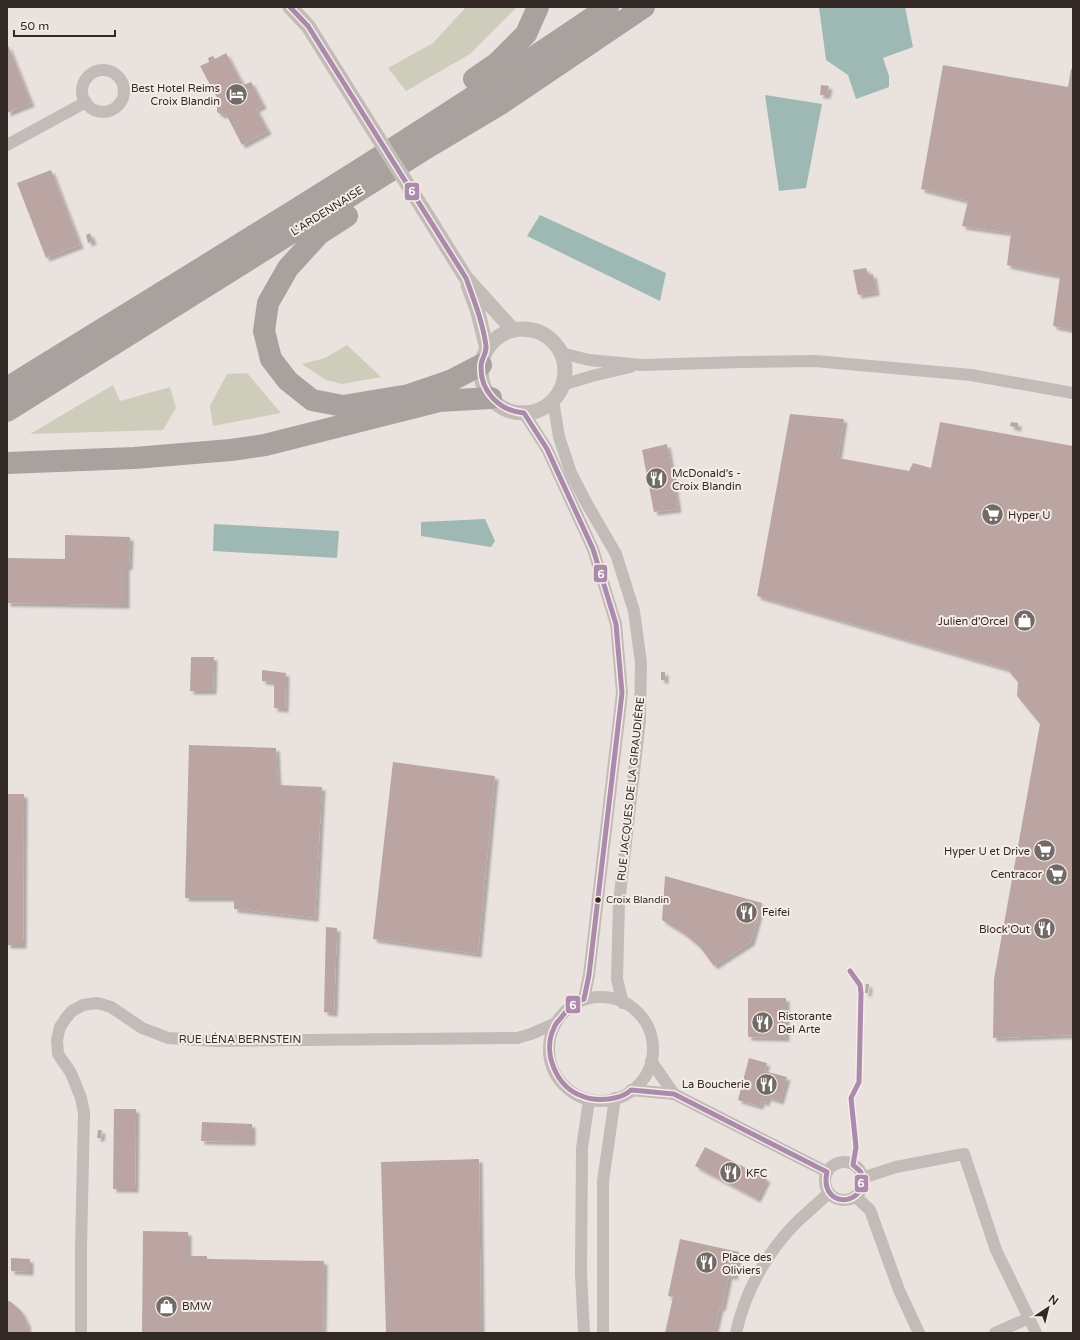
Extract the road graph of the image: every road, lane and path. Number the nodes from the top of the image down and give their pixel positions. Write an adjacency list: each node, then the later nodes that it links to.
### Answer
1 (290, 7): 6 (street)
2 (301, 7): 6 (street)
3 (538, 7): 10 (highway)
4 (608, 7): 10 (highway, L'ARDENNAISE)
5 (644, 7): 8 (highway, L'ARDENNAISE)
6 (308, 26): 11 (street, bridge)
7 (86, 102): 9 (street)
8 (502, 103): 14 (highway); 21 (highway, L'ARDENNAISE)
9 (7, 145)
10 (332, 186): 17 (highway, L'ARDENNAISE)
11 (466, 278): 12 (street); 14 (street)
12 (513, 330): 13 (street); 14 (street)
13 (561, 354): 15 (street); 16 (street)
14 (484, 357): 19 (street)
15 (641, 365): 16 (street); 18 (street)
16 (562, 385): 20 (street)
17 (7, 388)
18 (1073, 393)
19 (492, 398): 22 (street); 23 (highway)
20 (553, 400): 22 (street); 25 (street, RUE JACQUES DE LA GIRAUDIÈRE)
21 (7, 411)
22 (524, 413): 24 (street, RUE JACQUES DE LA GIRAUDIÈRE)
23 (7, 463)
24 (584, 999): 25 (street); 26 (street)
25 (623, 1003): 27 (street)
26 (556, 1023): 31 (street); 37 (street, RUE LÉNA BERNSTEIN)
27 (651, 1061): 28 (street); 29 (street)
28 (631, 1090): 29 (street); 30 (street)
29 (674, 1094): 32 (street)
30 (615, 1098): 31 (street); 39 (street)
31 (588, 1100): 38 (street)
32 (826, 1172): 33 (street); 34 (street)
33 (862, 1178): 35 (street); 36 (street)
34 (829, 1193): 35 (street); 40 (street)
35 (855, 1196): 41 (street)
36 (1029, 1318): 42 (street); 43 (street)
37 (81, 1333)
38 (584, 1333)
39 (603, 1333)
40 (736, 1333)
41 (919, 1333)
42 (995, 1333)
43 (1036, 1333)

